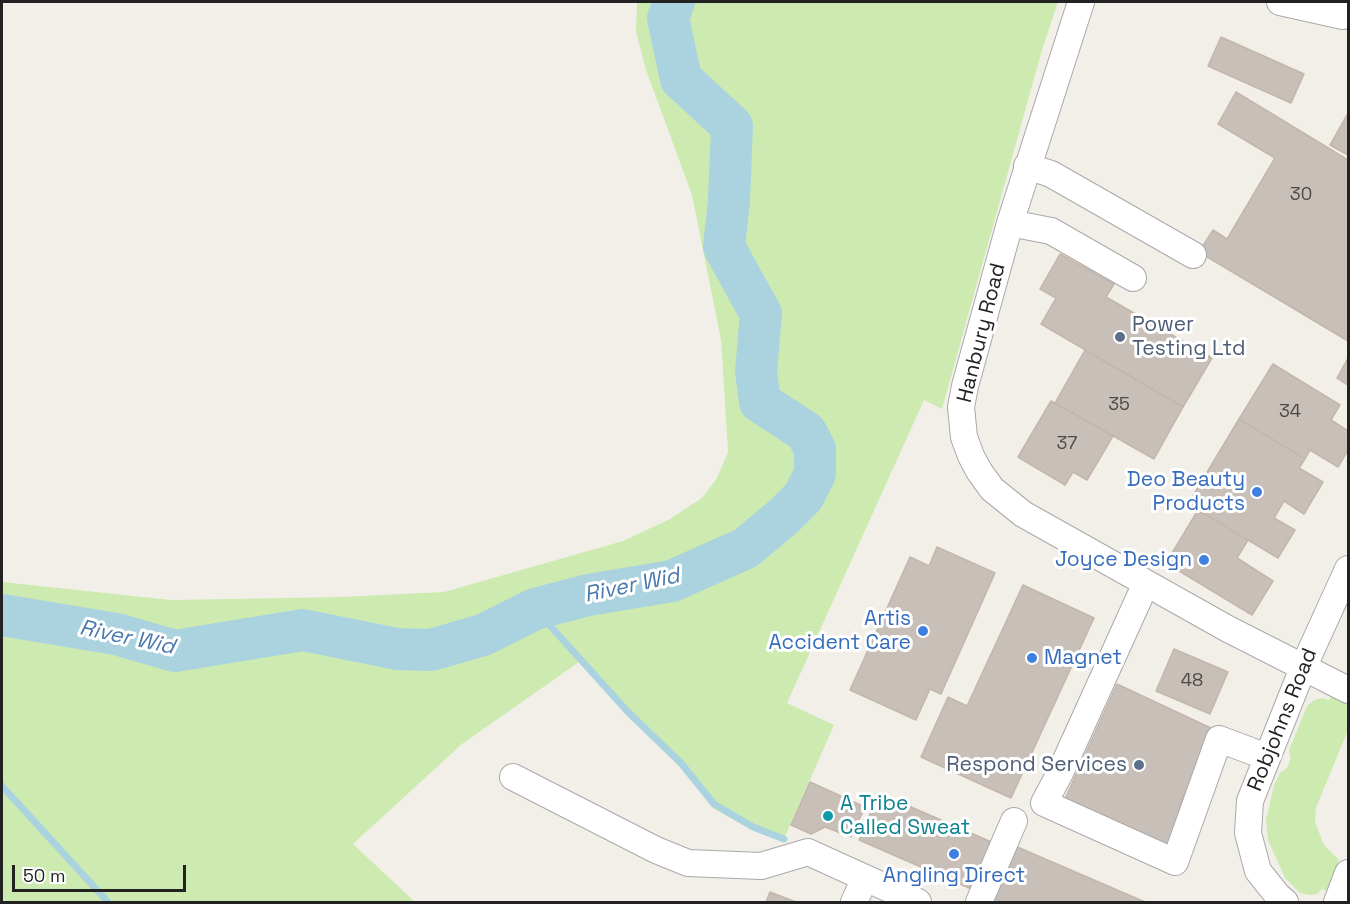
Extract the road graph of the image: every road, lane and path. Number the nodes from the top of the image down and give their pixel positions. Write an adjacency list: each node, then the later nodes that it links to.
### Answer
1 (1081, 2): 4 (street, Hanbury Road)
2 (1280, 2): 3 (street)
3 (1348, 4)
4 (1027, 166): 5 (street, Hanbury Road); 6 (street)
5 (1010, 223): 7 (street); 9 (street, Hanbury Road)
6 (1193, 255)
7 (1133, 278)
8 (1348, 569): 10 (street, Robjohns Road)
9 (1146, 583): 10 (street, Hanbury Road); 12 (street)
10 (1303, 668): 11 (street, Hanbury Road); 12 (street, Robjohns Road)
11 (1348, 690)
12 (1267, 757): 20 (street, Robjohns Road)
13 (513, 777): 16 (street)
14 (1014, 821): 19 (street)
15 (1348, 873): 21 (street)
16 (865, 878): 17 (street); 18 (street)
17 (854, 903)
18 (918, 903)
19 (980, 903)
20 (1285, 903)
21 (1337, 903)

